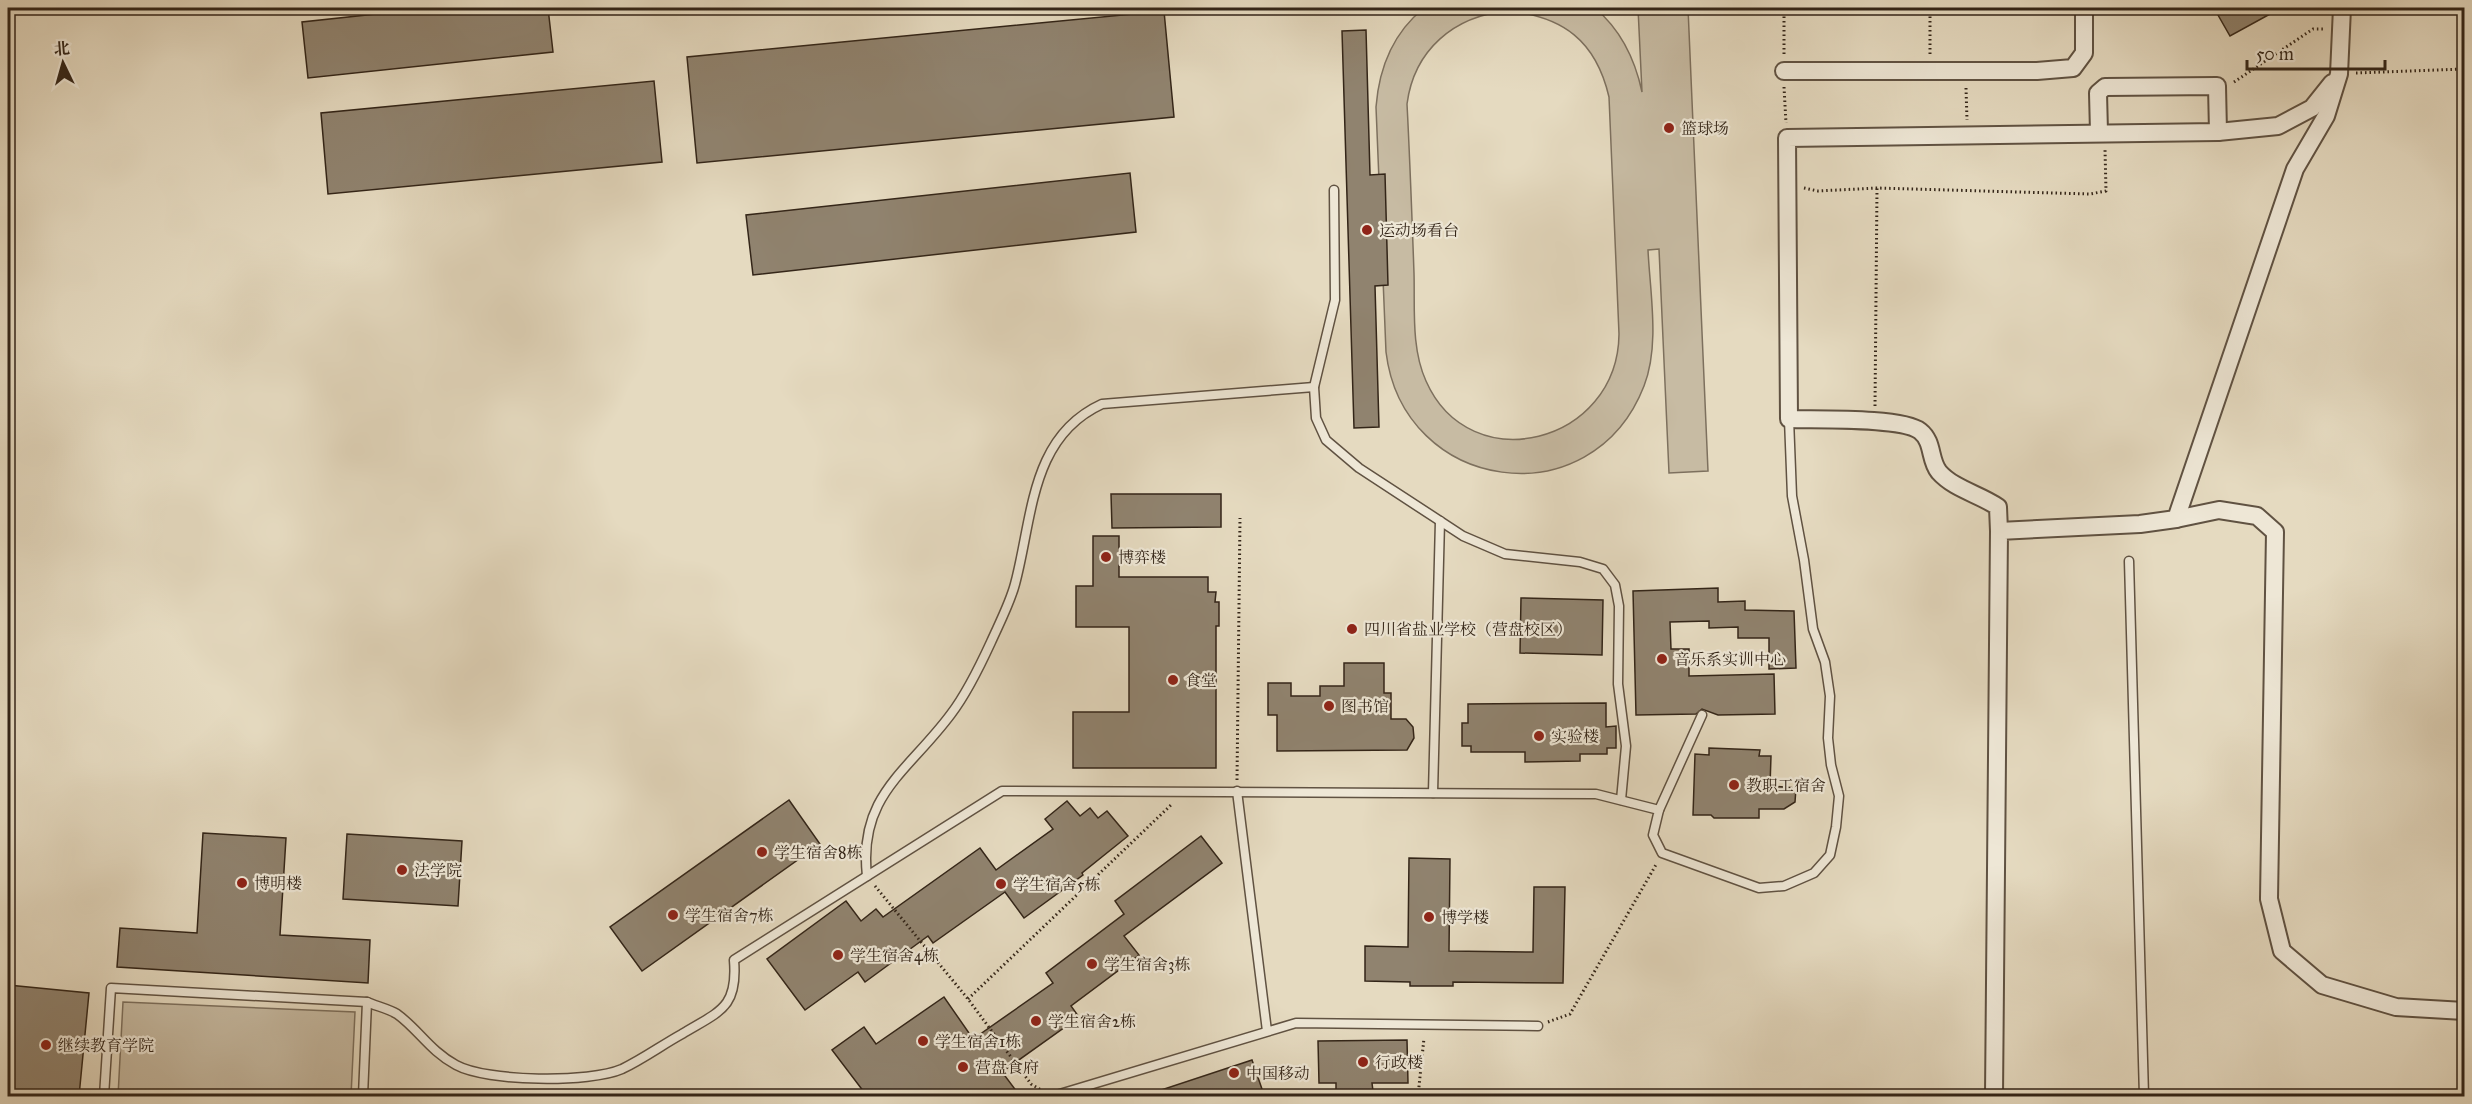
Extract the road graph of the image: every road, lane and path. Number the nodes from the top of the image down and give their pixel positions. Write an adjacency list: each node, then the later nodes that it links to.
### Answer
1 (1784, 8): 7 (path)
2 (1930, 8): 8 (path)
3 (2084, 8): 9 (street)
4 (2342, 8): 5 (street)
5 (2342, 30): 10 (street); 11 (path)
6 (2464, 69): 10 (path)
7 (1784, 71): 8 (street); 15 (path)
8 (1930, 71): 9 (street)
9 (1966, 71): 13 (path)
10 (2339, 74): 12 (street); 23 (street)
11 (2217, 86): 12 (street); 14 (street)
12 (2218, 132): 14 (street)
13 (1967, 134): 14 (street); 15 (street)
14 (2102, 137): 17 (path)
15 (1787, 138): 16 (street)
16 (1787, 184): 17 (path); 20 (street)
17 (1877, 189): 21 (path)
18 (1334, 190): 19 (lane)
19 (1314, 387): 24 (lane); 34 (lane)
20 (1789, 419): 21 (street); 33 (lane)
21 (1874, 422): 25 (street)
22 (1239, 518): 29 (path)
23 (2176, 519): 25 (street); 37 (street)
24 (1440, 521): 30 (lane); 31 (lane)
25 (1999, 531): 45 (street)
26 (2129, 561): 46 (lane)
27 (1702, 715): 32 (lane)
28 (1185, 791): 29 (lane); 34 (lane); 35 (path)
29 (1237, 791): 30 (lane); 40 (lane)
30 (1433, 793): 31 (lane)
31 (1621, 800): 32 (lane)
32 (1659, 810): 33 (lane)
33 (1662, 853): 39 (path)
34 (867, 876): 35 (path); 36 (lane)
35 (968, 999): 43 (path)
36 (367, 1002): 41 (lane); 42 (lane)
37 (2464, 1011)
38 (1425, 1024): 39 (lane); 40 (lane); 44 (path)
39 (1538, 1026)
40 (1267, 1031): 43 (lane)
41 (104, 1096)
42 (363, 1096)
43 (1053, 1096)
44 (1418, 1096)
45 (1994, 1096)
46 (2144, 1096)

